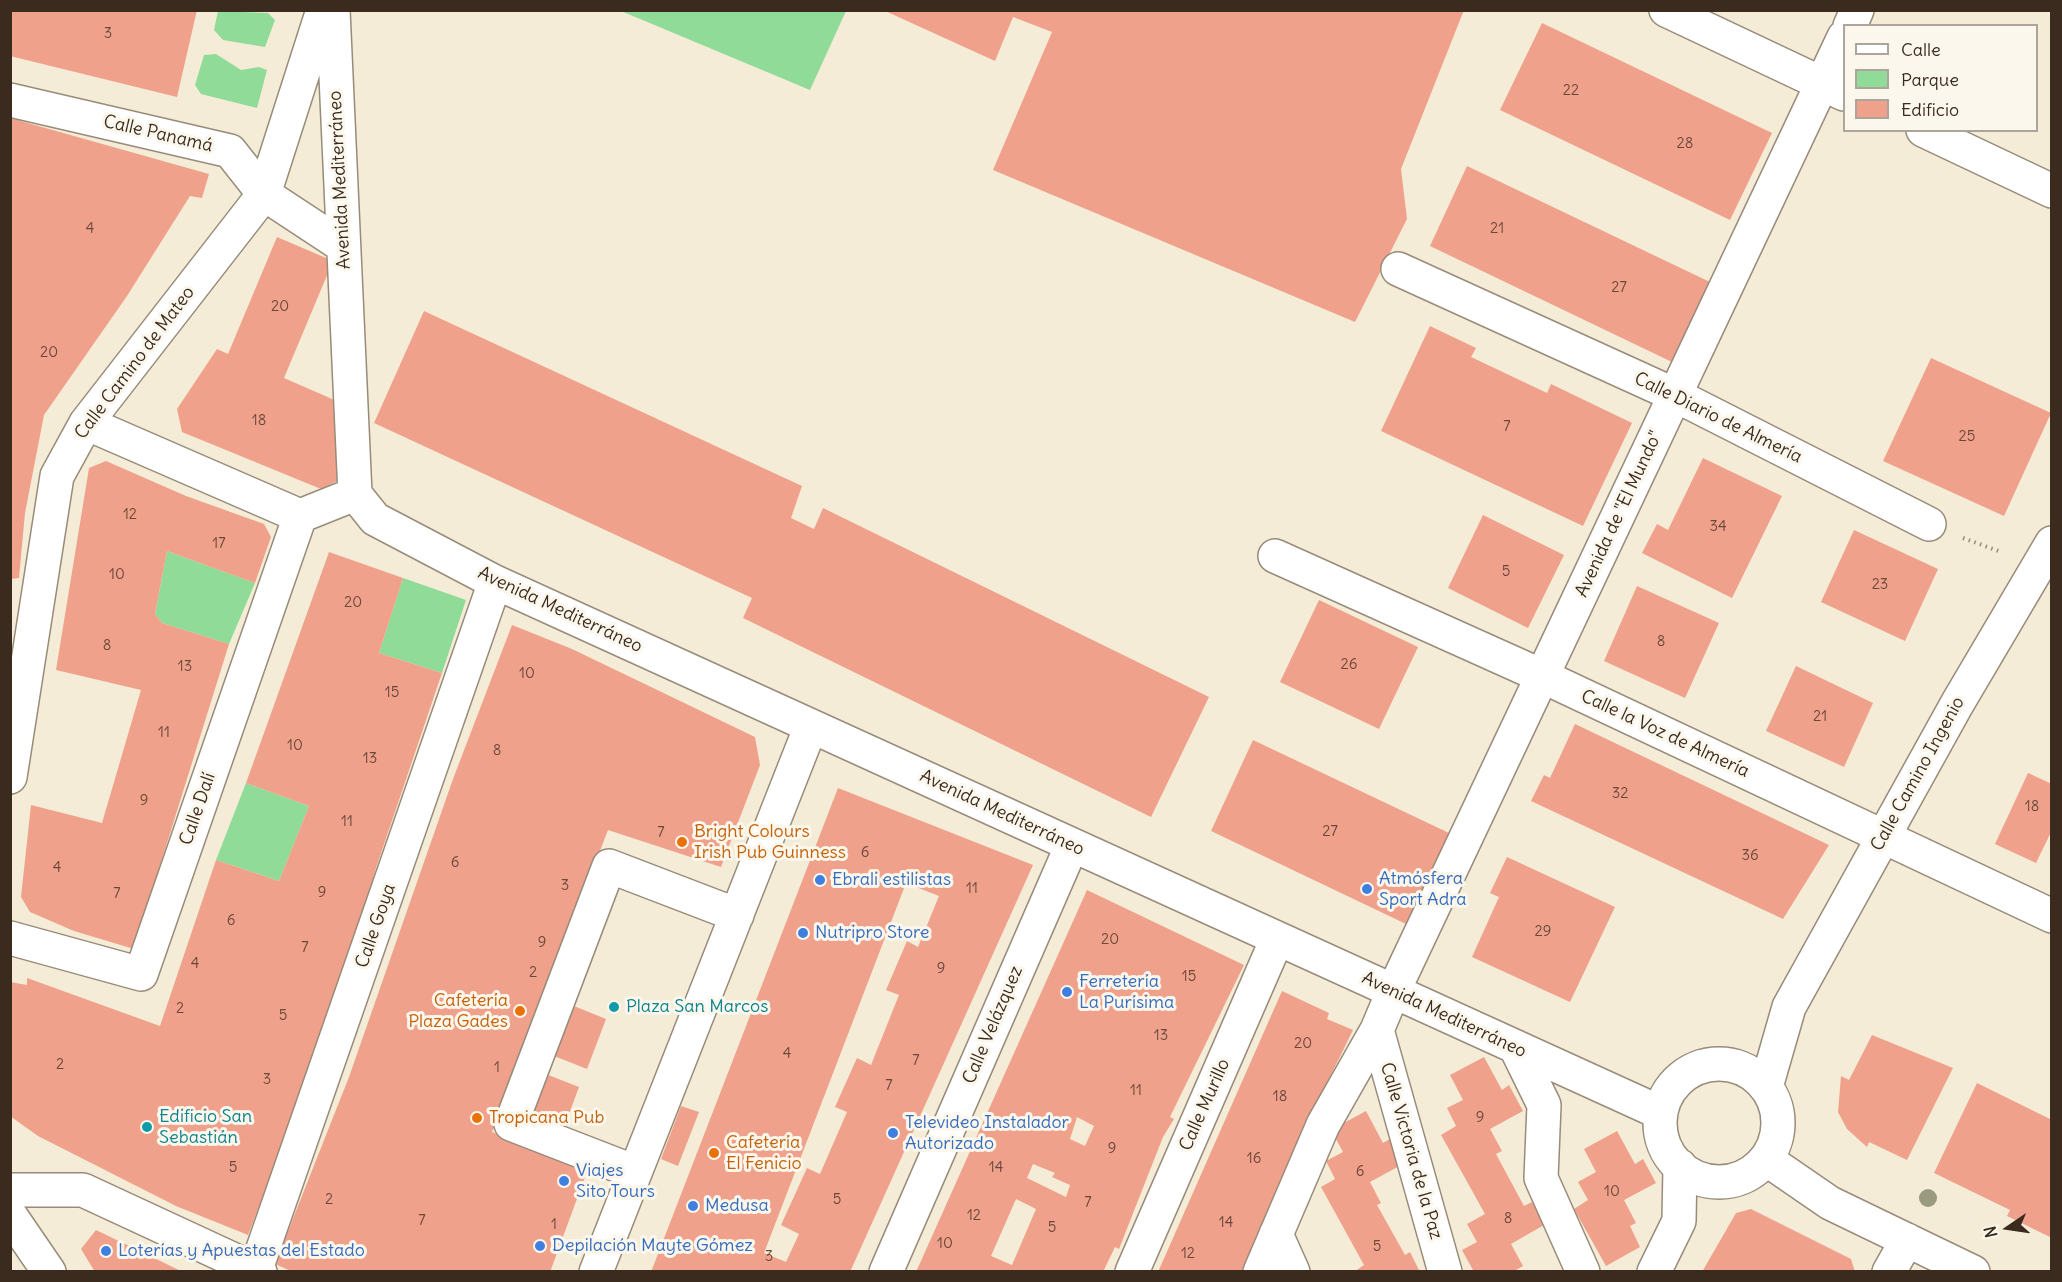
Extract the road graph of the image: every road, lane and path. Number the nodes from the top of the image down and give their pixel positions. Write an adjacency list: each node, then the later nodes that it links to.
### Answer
1 (323, 10): 11 (main road, Calle Camino de Mateo)
2 (333, 10): 12 (main road, Avenida Mediterráneo)
3 (1666, 10): 7 (main road)
4 (1857, 10): 5 (main road)
5 (1851, 24)
6 (1843, 46): 7 (main road, Avenida de "El Mundo")
7 (1833, 89): 14 (main road, Avenida de "El Mundo")
8 (10, 100): 11 (main road, Calle Panamá)
9 (1927, 132): 10 (main road)
10 (2052, 191)
11 (264, 194): 12 (main road, Calle Panamá); 15 (main road, Calle Camino de Mateo)
12 (343, 246): 16 (main road, Avenida Mediterráneo)
13 (1398, 269): 14 (main road, Calle Diario de Almería)
14 (1675, 395): 18 (main road, Calle Diario de Almería); 22 (main road, Avenida de "El Mundo")
15 (86, 423): 17 (main road); 24 (main road, Calle Camino de Mateo)
16 (356, 494): 17 (main road); 21 (main road, Avenida Mediterráneo)
17 (300, 516): 29 (main road, Calle Dalí)
18 (1929, 524): 19 (path)
19 (2045, 555): 25 (main road, Calle Camino Ingenio)
20 (1275, 556): 22 (main road, Calle la Voz de Almería)
21 (495, 582): 23 (main road, Avenida Mediterráneo); 47 (main road, Calle Goya)
22 (1542, 676): 25 (main road, Calle la Voz de Almería); 31 (main road, Avenida de "El Mundo")
23 (811, 726): 26 (main road, Avenida Mediterráneo); 27 (main road)
24 (10, 777)
25 (1883, 836): 28 (main road, Calle la Voz de Almería); 32 (main road, Calle Camino Ingenio)
26 (1072, 845): 30 (main road, Avenida Mediterráneo); 50 (main road, Calle Velázquez)
27 (737, 915): 40 (main road); 40 (main road)
28 (2052, 916)
29 (10, 938)
30 (1277, 939): 31 (main road, Avenida Mediterráneo); 51 (main road, Calle Murillo)
31 (1393, 992): 33 (main road, Calle Victoria de la Paz); 34 (main road, Avenida Mediterráneo)
32 (1789, 1007): 35 (main road, Calle Camino Ingenio); 36 (main road, Calle Camino Ingenio)
33 (1377, 1030): 45 (main road, Calle Victoria de la Paz); 54 (main road, Calle Victoria de la Paz)
34 (1516, 1048): 37 (main road, Avenida Mediterráneo); 55 (main road)
35 (1734, 1066): 36 (main road); 37 (main road)
36 (1766, 1087): 38 (main road)
37 (1661, 1113): 39 (main road)
38 (1766, 1159): 41 (main road); 46 (main road)
39 (1680, 1167): 41 (main road); 44 (main road)
40 (635, 1172): 49 (main road)
41 (1715, 1182): 44 (main road)
42 (10, 1190): 47 (main road)
43 (10, 1215): 48 (main road)
44 (1679, 1221): 56 (main road)
45 (1276, 1234): 52 (main road, Calle Victoria de la Paz); 53 (main road)
46 (1907, 1240): 57 (main road); 58 (main road)
47 (258, 1270)
48 (49, 1272)
49 (596, 1272)
50 (886, 1272)
51 (1132, 1272)
52 (1260, 1272)
53 (1293, 1272)
54 (1445, 1272)
55 (1583, 1272)
56 (1654, 1272)
57 (1889, 1272)
58 (1973, 1272)

